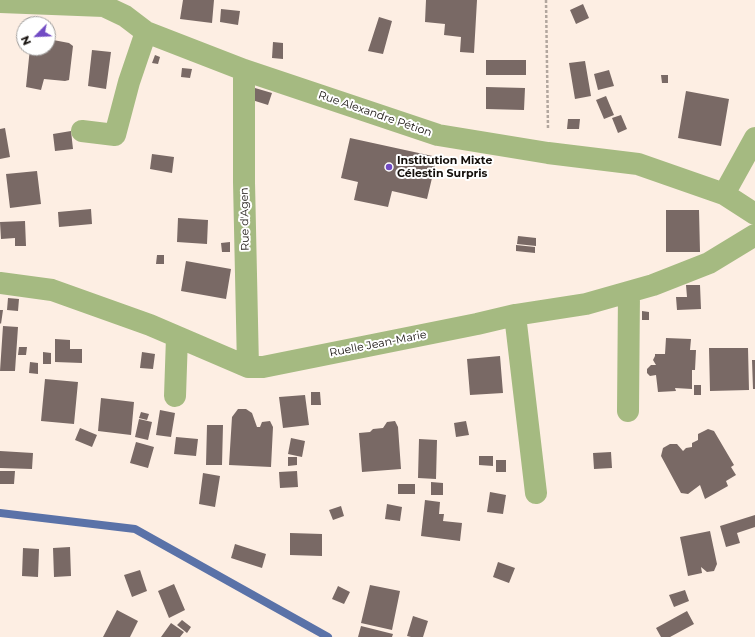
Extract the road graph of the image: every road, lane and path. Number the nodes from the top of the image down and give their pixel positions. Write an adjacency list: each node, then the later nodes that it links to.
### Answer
1 (546, 0): 8 (path)
2 (8, 2): 3 (street, Rue Alexandre Pétion)
3 (130, 8): 4 (street, Rue Alexandre Pétion)
4 (146, 32): 5 (street, Rue Alexandre Pétion); 6 (street)
5 (244, 70): 8 (street, Rue Alexandre Pétion); 16 (street, Rue d'Agen)
6 (82, 131)
7 (755, 138): 9 (street)
8 (548, 153): 9 (street, Rue Alexandre Pétion)
9 (724, 194): 10 (street, Rue Alexandre Pétion)
10 (755, 214)
11 (755, 235): 13 (street, Ruelle Jean-Marie)
12 (0, 283): 15 (street, Ruelle Jean-Marie)
13 (629, 292): 14 (street, Ruelle Jean-Marie); 18 (street)
14 (515, 315): 16 (street, Ruelle Jean-Marie); 19 (street)
15 (177, 337): 16 (street, Ruelle Jean-Marie); 17 (street)
16 (248, 368)
17 (175, 396)
18 (628, 411)
19 (536, 493)

